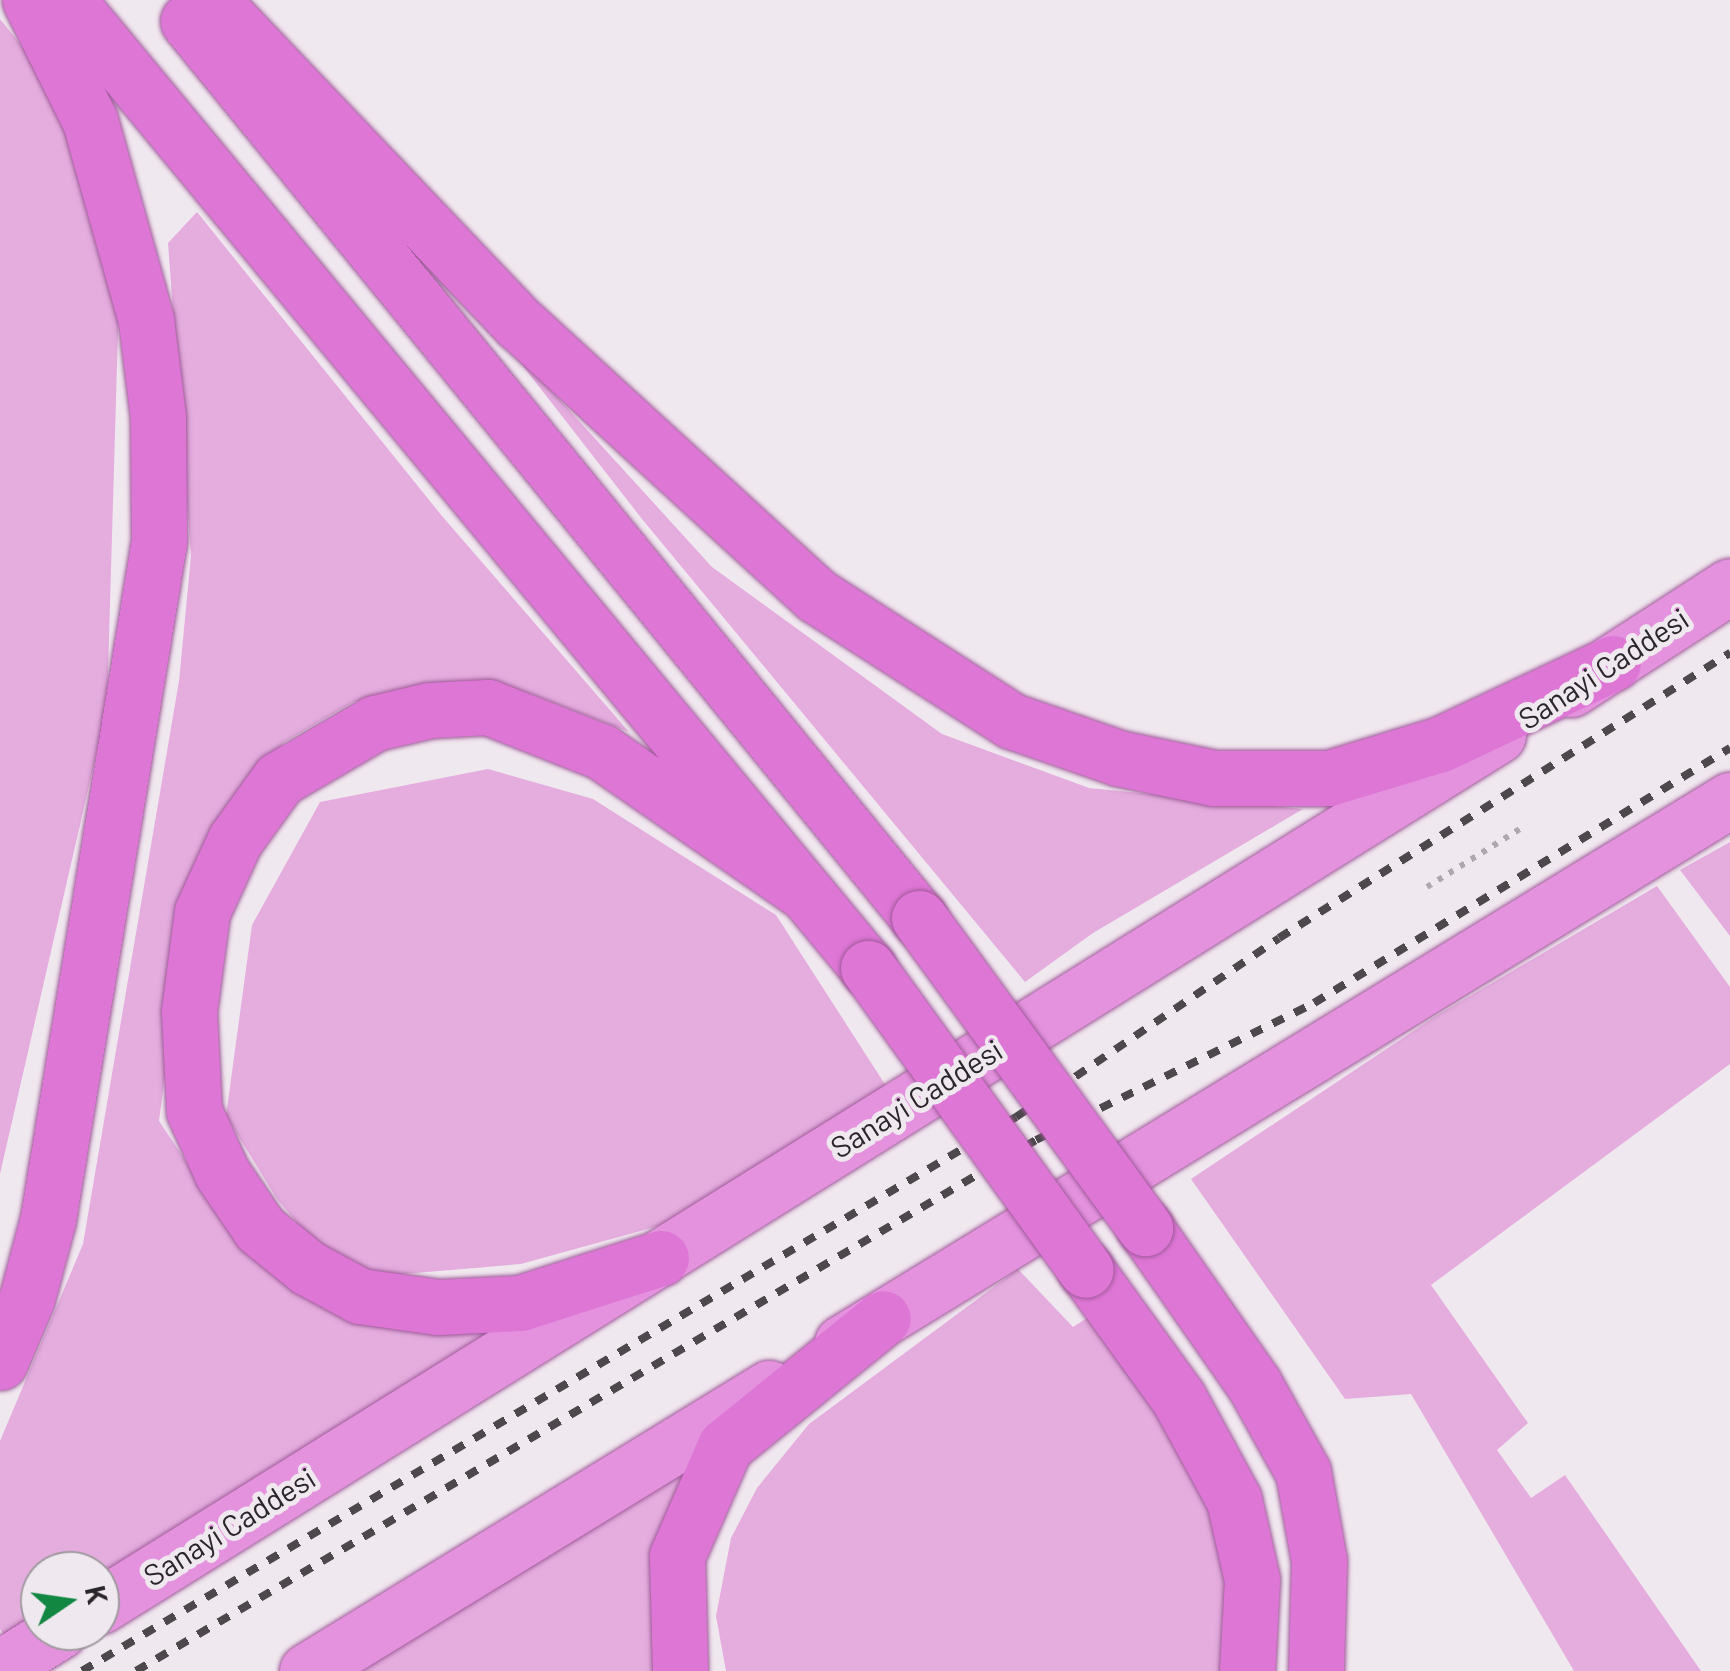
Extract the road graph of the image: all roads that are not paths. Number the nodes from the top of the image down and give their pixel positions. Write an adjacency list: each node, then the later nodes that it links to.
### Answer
1 (30, 0): 11 (highway)
2 (68, 0): 8 (highway)
3 (172, 0): 18 (highway, bridge)
4 (211, 0): 6 (highway)
5 (1730, 586): 6 (highway, Sanayi Caddesi)
6 (1613, 663): 9 (highway, Sanayi Caddesi)
7 (1730, 800): 10 (highway)
8 (806, 893): 9 (highway); 17 (highway, bridge)
9 (661, 1258): 12 (highway, Sanayi Caddesi)
10 (883, 1318): 15 (highway); 16 (highway)
11 (0, 1362)
12 (120, 1594)
13 (28, 1651): 14 (highway)
14 (0, 1668)
15 (307, 1671)
16 (680, 1671)
17 (1248, 1671)
18 (1316, 1671)

